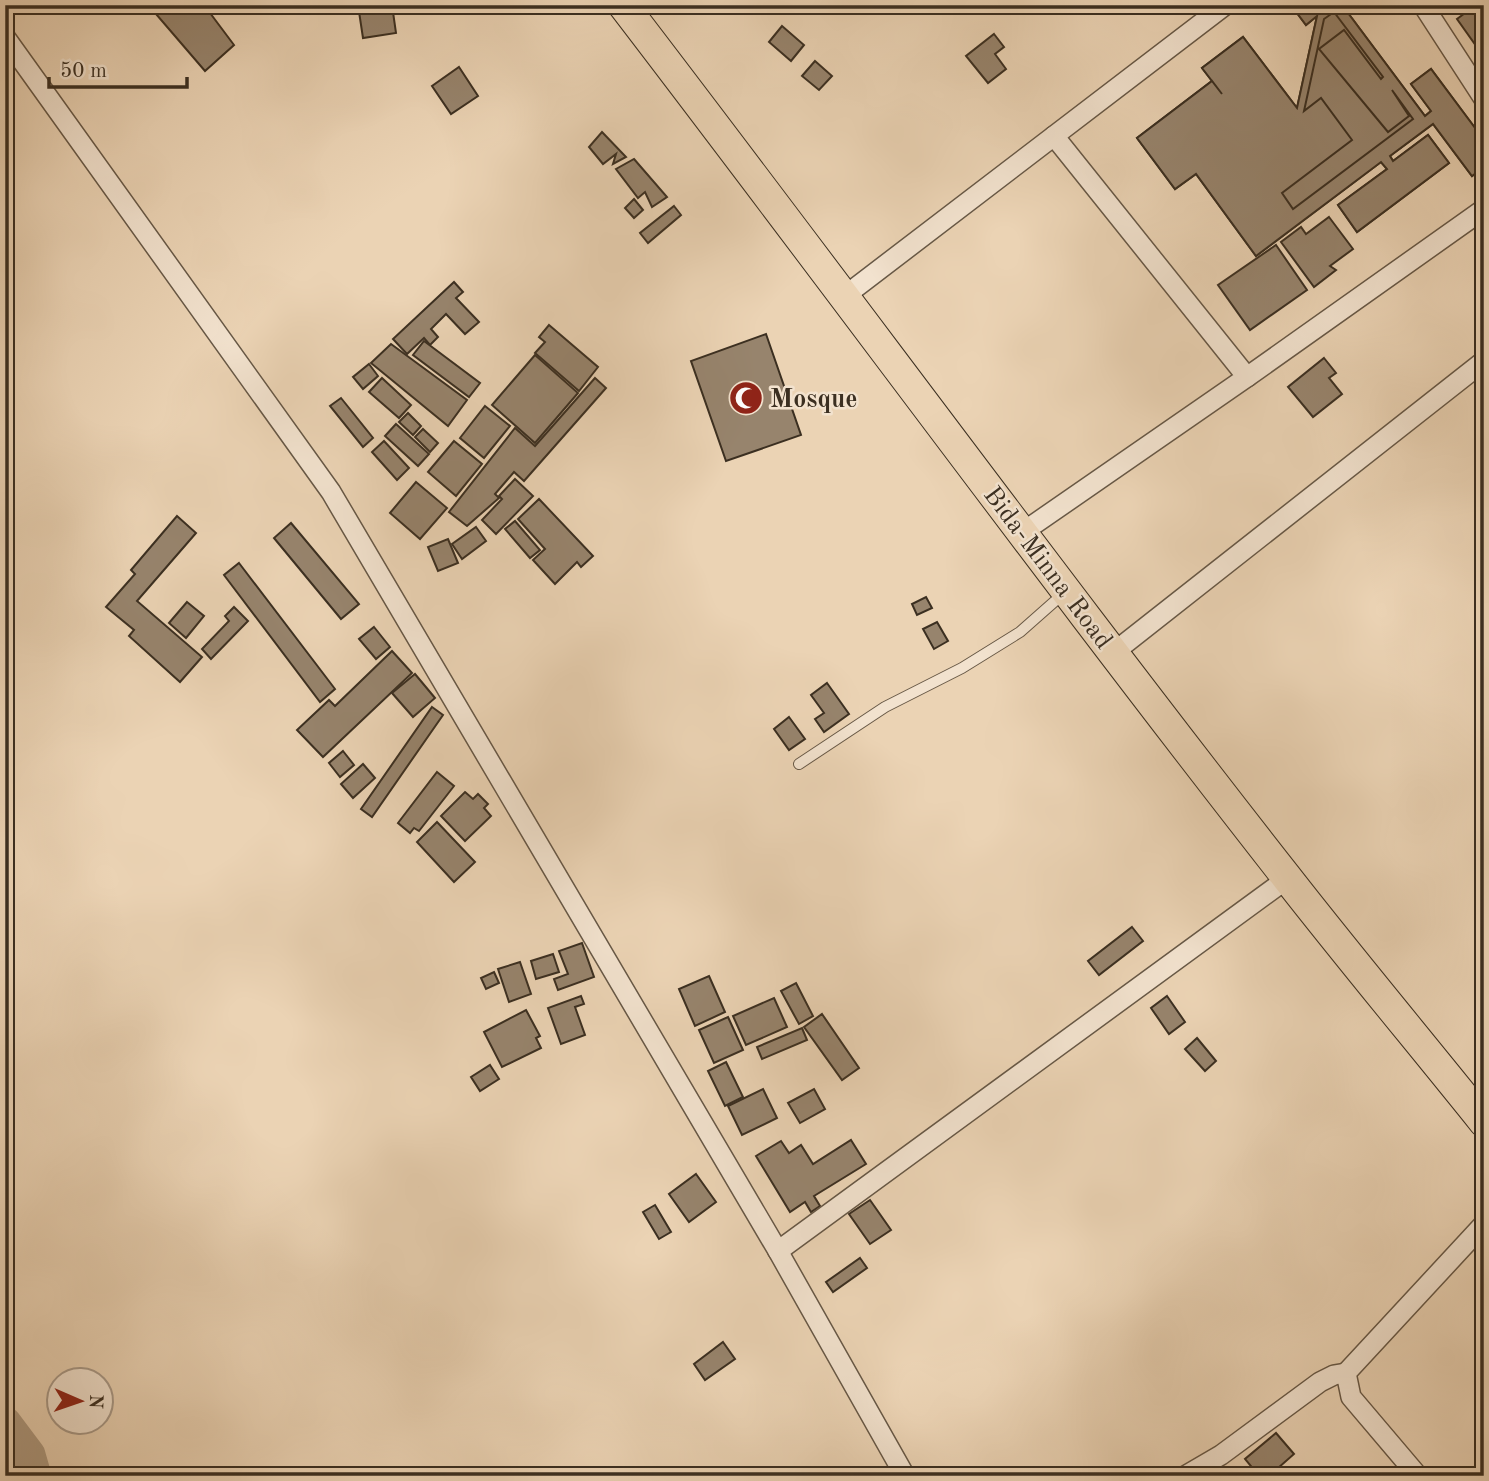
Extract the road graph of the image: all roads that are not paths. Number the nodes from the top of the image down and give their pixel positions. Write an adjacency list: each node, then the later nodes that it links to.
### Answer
1 (623, 5): 8 (main road, Bida-Minna Road)
2 (1423, 5): 5 (street)
3 (1224, 6): 6 (street)
4 (5, 37): 18 (street)
5 (1484, 99)
6 (1054, 136): 8 (street); 10 (street)
7 (1484, 209): 10 (street)
8 (846, 295): 11 (main road, Bida-Minna Road)
9 (1484, 361): 13 (street)
10 (1247, 377): 11 (street)
11 (1023, 532): 12 (main road, Bida-Minna Road)
12 (1066, 591): 13 (main road, Bida-Minna Road); 14 (lane)
13 (1113, 653): 15 (main road, Bida-Minna Road)
14 (799, 764)
15 (1287, 878): 16 (main road, Bida-Minna Road); 18 (street)
16 (1484, 1122)
17 (1484, 1224): 19 (street)
18 (778, 1251): 20 (street)
19 (1346, 1373): 21 (street); 22 (street)
20 (905, 1476)
21 (1185, 1476)
22 (1418, 1476)

